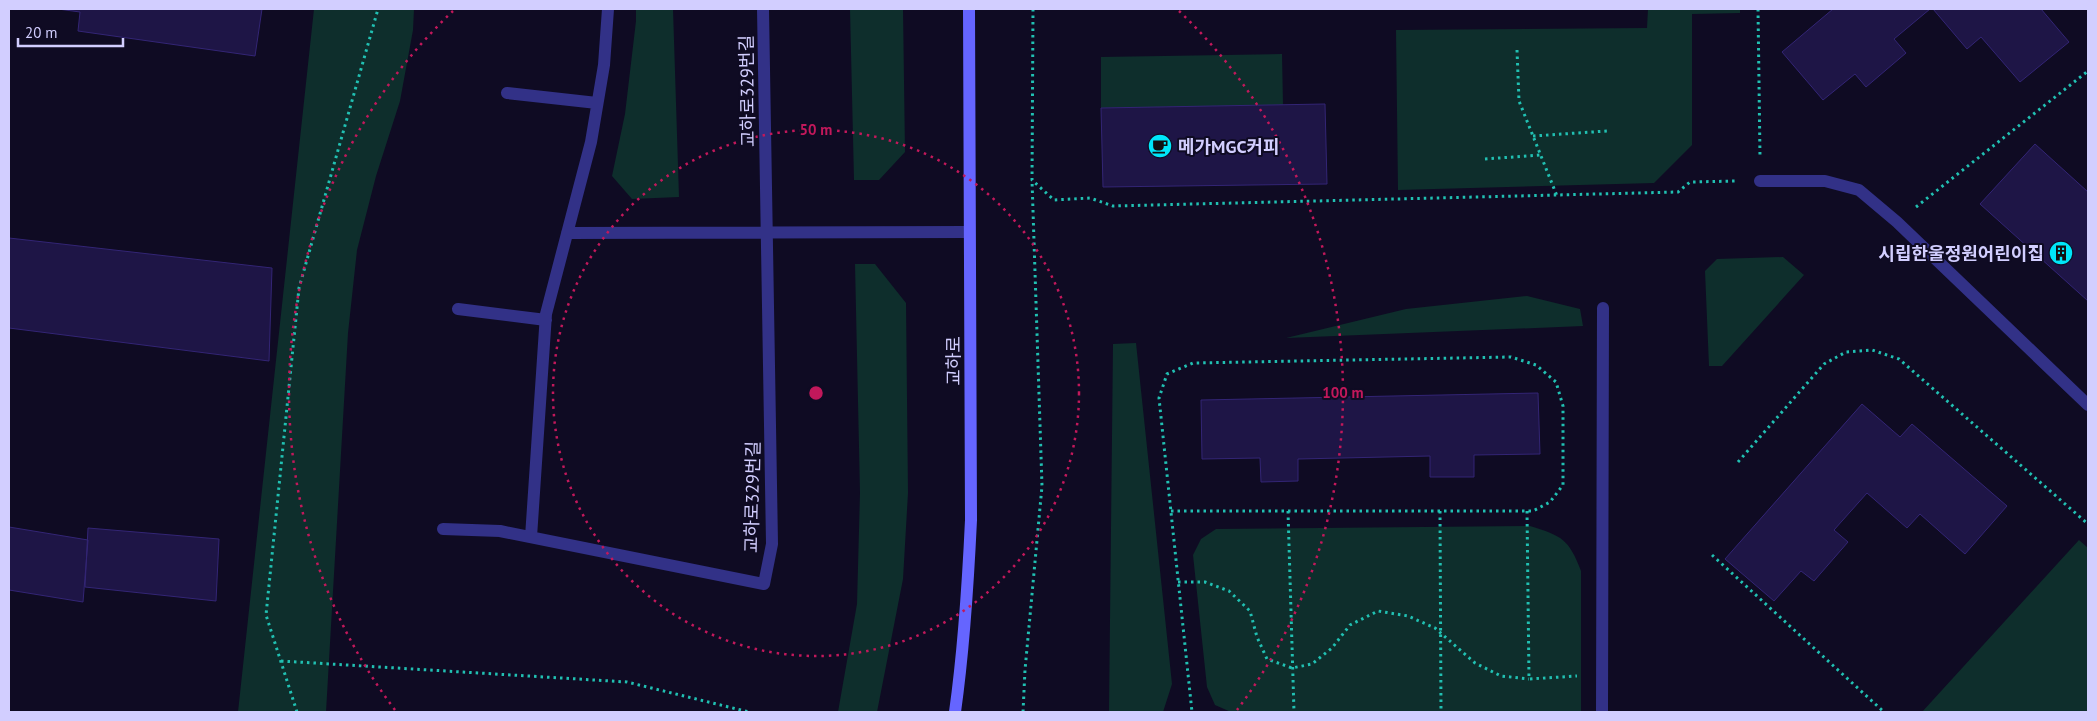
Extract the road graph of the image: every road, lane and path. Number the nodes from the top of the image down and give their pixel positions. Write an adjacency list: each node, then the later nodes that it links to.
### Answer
1 (378, 9): 37 (path)
2 (608, 9): 10 (street)
3 (763, 9): 20 (street, 교하로329번길)
4 (969, 9): 21 (street, 교하로)
5 (1033, 9): 15 (path)
6 (1758, 9): 16 (path)
7 (1517, 50): 12 (path)
8 (2088, 71): 18 (path)
9 (507, 93): 10 (street)
10 (597, 103): 19 (street)
11 (1607, 131): 12 (path)
12 (1533, 136): 13 (path)
13 (1541, 155): 14 (path); 17 (path)
14 (1485, 159)
15 (1032, 180): 17 (path); 44 (path)
16 (1760, 181): 17 (path); 18 (street)
17 (1557, 196)
18 (1897, 222): 25 (street)
19 (567, 232): 20 (street); 24 (street)
20 (767, 232): 21 (street); 33 (street, 교하로329번길)
21 (970, 232): 43 (street, 교하로)
22 (1603, 308): 39 (street)
23 (458, 309): 24 (street)
24 (546, 320): 33 (street)
25 (2088, 405)
26 (1738, 462): 31 (path)
27 (1527, 510): 28 (path); 30 (path); 40 (path)
28 (1170, 511): 29 (path); 35 (path)
29 (1288, 511): 30 (path); 38 (path)
30 (1440, 511): 36 (path)
31 (2088, 524)
32 (443, 529): 33 (street, 교하로329번길)
33 (531, 537)
34 (1712, 555): 49 (path)
35 (1178, 582): 38 (path); 45 (path)
36 (1441, 633): 38 (path); 40 (path); 47 (path)
37 (281, 661): 41 (path); 42 (path)
38 (1292, 668): 46 (path)
39 (1602, 675): 40 (path); 48 (street)
40 (1529, 679)
41 (297, 712)
42 (749, 712)
43 (955, 712)
44 (1024, 712)
45 (1192, 712)
46 (1294, 712)
47 (1441, 712)
48 (1602, 712)
49 (1884, 712)

